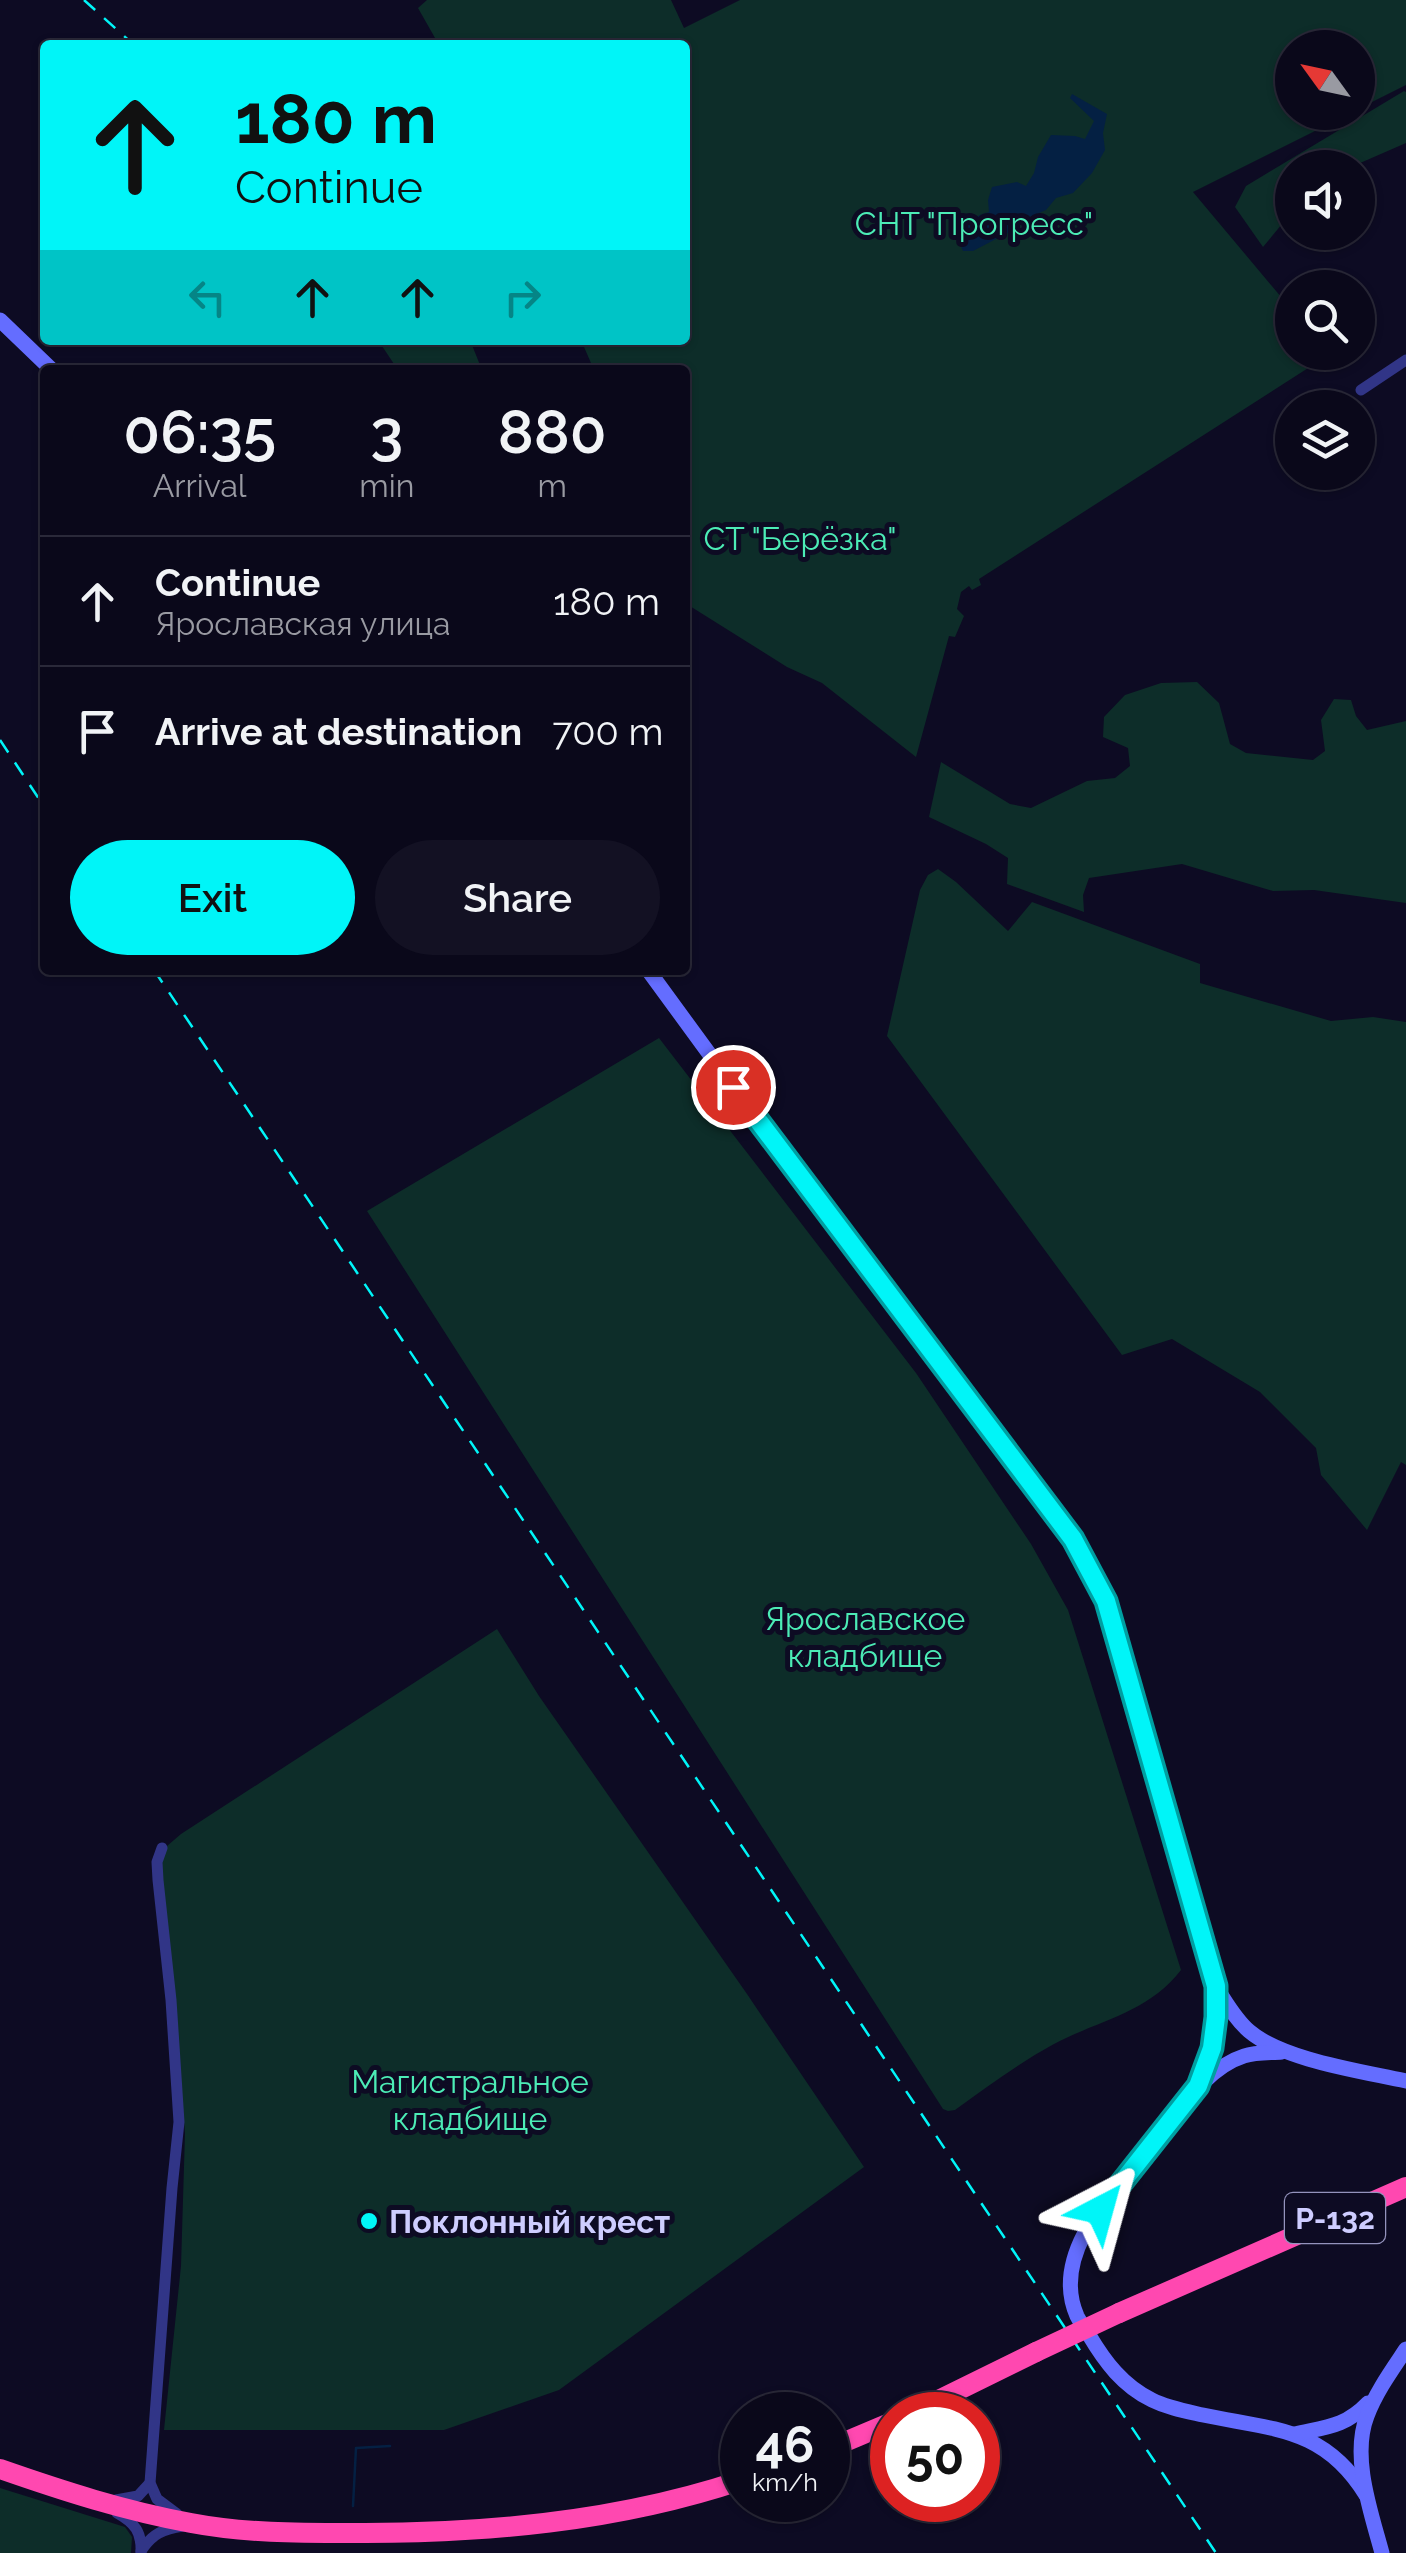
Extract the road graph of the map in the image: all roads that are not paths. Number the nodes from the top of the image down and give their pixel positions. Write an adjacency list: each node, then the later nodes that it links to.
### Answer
1 (0, 320): 3 (main road)
2 (1406, 360): 4 (street)
3 (47, 365)
4 (1360, 390)
5 (652, 975): 7 (main road)
6 (162, 1848): 17 (street)
7 (1216, 1986): 8 (main road); 10 (main road)
8 (1282, 2052): 9 (main road); 10 (main road)
9 (1406, 2081)
10 (1198, 2086): 15 (main road)
11 (1406, 2187): 13 (highway, Р-132, bridge)
12 (1406, 2348): 14 (main road)
13 (955, 2392)
14 (1378, 2393): 15 (main road); 19 (main road)
15 (1295, 2434): 19 (main road)
16 (0, 2469): 20 (highway)
17 (150, 2483): 20 (street); 21 (street)
18 (720, 2486): 21 (highway)
19 (1366, 2495): 23 (main road)
20 (91, 2500): 21 (highway); 22 (street)
21 (194, 2524): 22 (street)
22 (141, 2552)
23 (1382, 2553)

